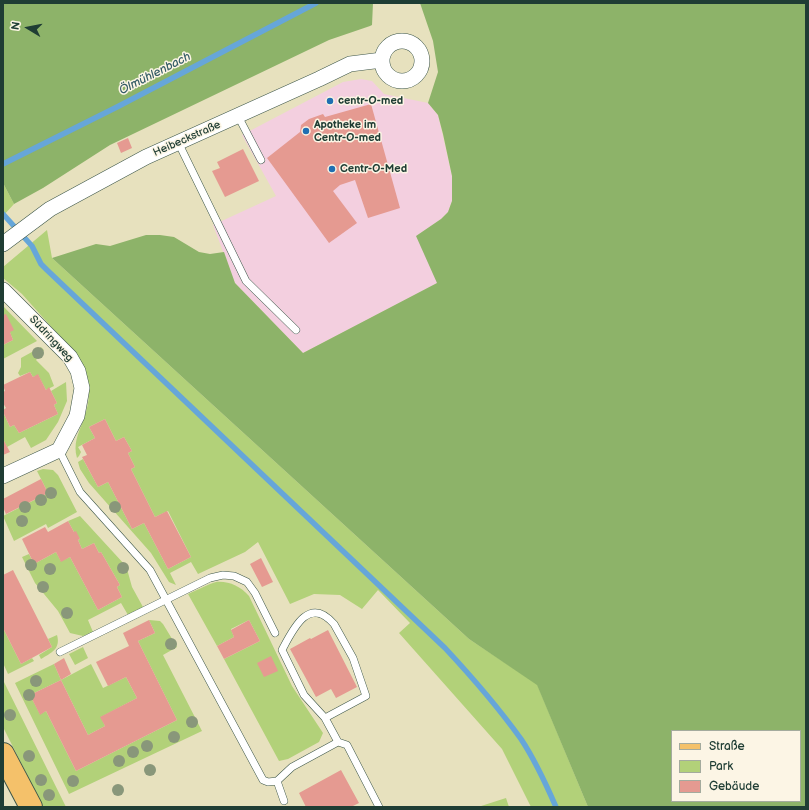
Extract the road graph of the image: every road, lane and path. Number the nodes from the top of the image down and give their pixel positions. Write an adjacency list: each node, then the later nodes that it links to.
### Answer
1 (382, 60): 2 (street, Heibeckstraße)
2 (238, 116): 3 (street, Heibeckstraße); 4 (lane)
3 (178, 142): 5 (street, Heibeckstraße); 7 (lane)
4 (261, 160)
5 (3, 244)
6 (3, 290): 8 (street, Südringweg)
7 (296, 330)
8 (59, 450): 9 (street); 10 (lane)
9 (3, 476)
10 (167, 600): 11 (lane); 12 (lane); 16 (lane)
11 (275, 633)
12 (60, 652)
13 (325, 718): 13 (lane); 14 (lane)
14 (338, 742): 16 (lane); 19 (lane)
15 (3, 754): 18 (main road)
16 (277, 781): 17 (lane)
17 (284, 801)
18 (31, 807)
19 (379, 807)

